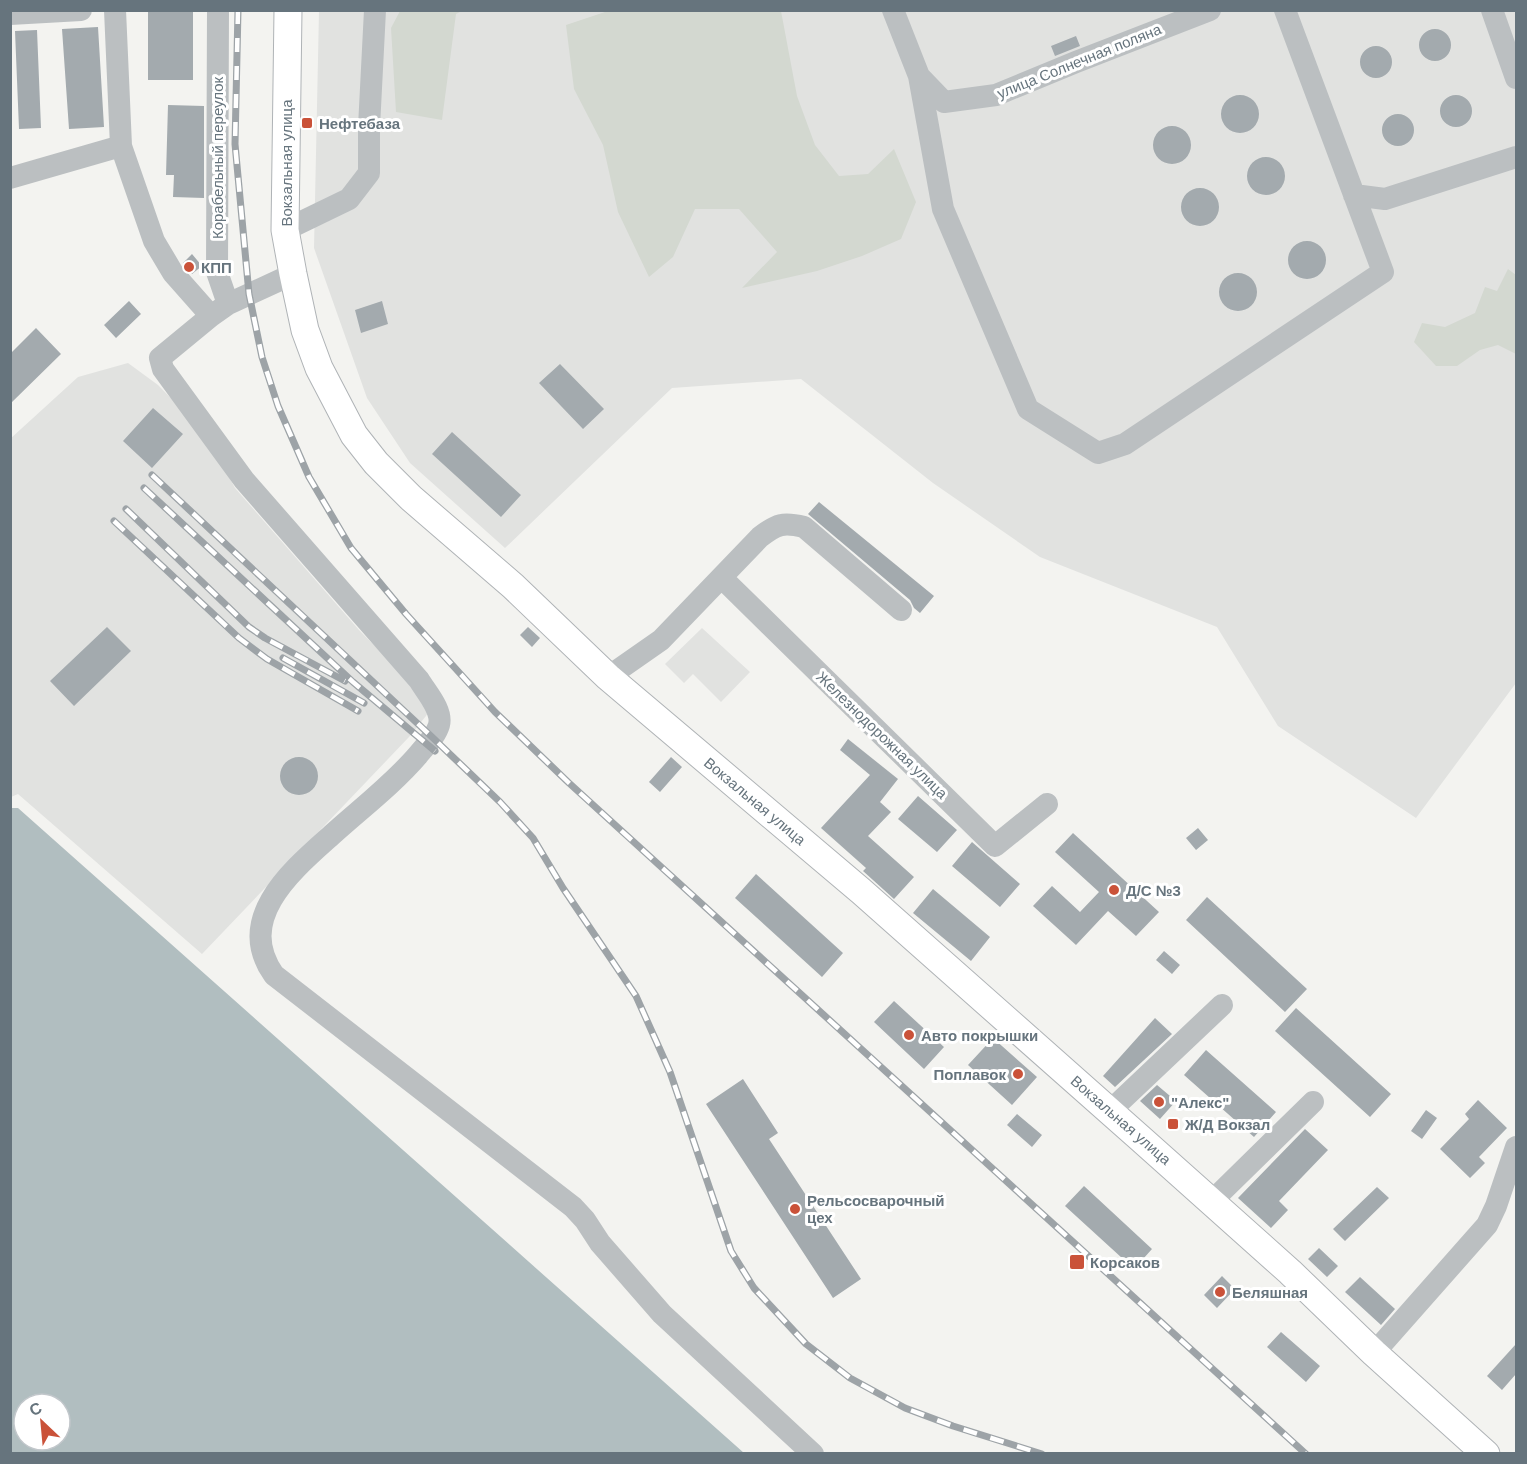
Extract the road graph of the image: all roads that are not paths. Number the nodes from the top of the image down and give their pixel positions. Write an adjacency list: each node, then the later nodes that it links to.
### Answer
1 (81, 10): 10 (street)
2 (115, 10): 13 (street)
3 (218, 10): 19 (street, Корабельный переулок)
4 (288, 10): 17 (main road, Вокзальная улица)
5 (375, 10): 17 (street)
6 (893, 10): 11 (street, улица Солнечная поляна)
7 (1210, 10): 11 (street, улица Солнечная поляна)
8 (1285, 10): 16 (street)
9 (1492, 10): 12 (street)
10 (10, 14)
11 (919, 76): 16 (street)
12 (1516, 78)
13 (121, 146): 15 (street); 19 (street)
14 (1516, 157): 16 (street)
15 (10, 178)
16 (1354, 195)
17 (285, 230): 18 (main road, Вокзальная улица)
18 (293, 274): 19 (street); 22 (main road, Вокзальная улица)
19 (219, 310): 30 (street)
20 (722, 578): 21 (street); 22 (street); 23 (street, Железнодорожная улица)
21 (901, 610)
22 (608, 677): 26 (main road, Вокзальная улица)
23 (1047, 804)
24 (1222, 1005): 26 (street)
25 (1313, 1102): 28 (street)
26 (1110, 1112): 28 (main road, Вокзальная улица)
27 (1516, 1147): 29 (street)
28 (1212, 1201): 29 (main road, Вокзальная улица)
29 (1374, 1353): 31 (main road, Вокзальная улица)
30 (813, 1454)
31 (1486, 1454)

